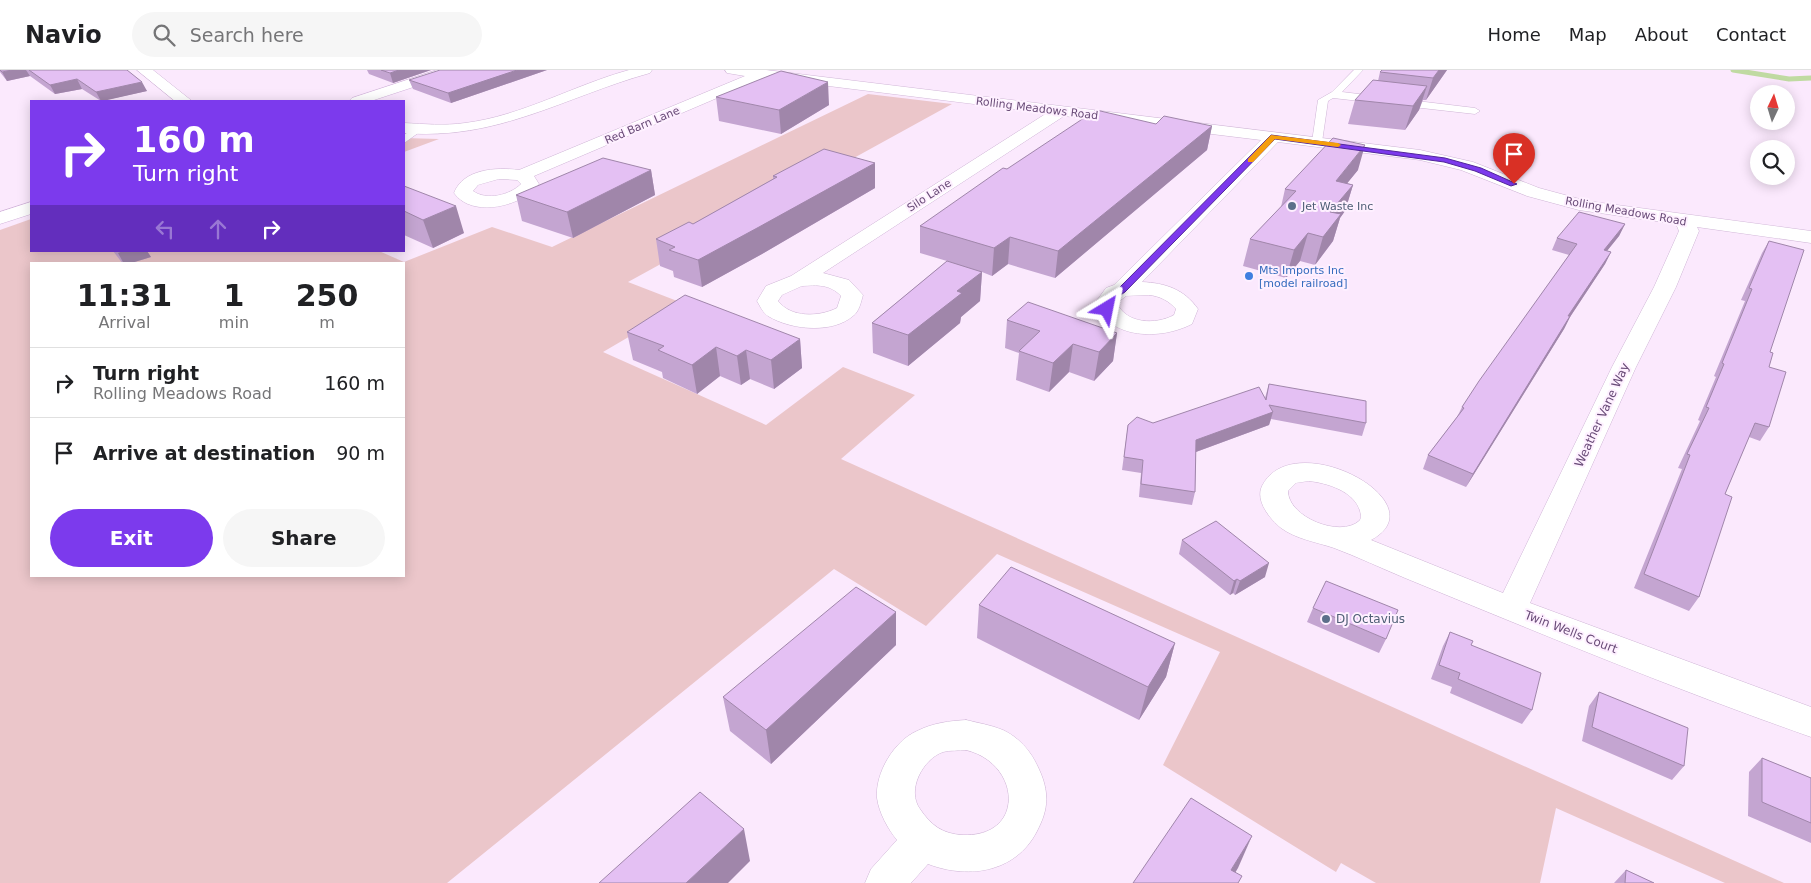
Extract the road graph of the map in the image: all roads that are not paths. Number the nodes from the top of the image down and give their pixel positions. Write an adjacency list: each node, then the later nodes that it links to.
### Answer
1 (144, 70): 8 (street)
2 (451, 70): 9 (street)
3 (645, 70): 12 (street)
4 (732, 70): 6 (street, Rolling Meadows Road)
5 (1359, 70): 7 (lane)
6 (762, 74): 10 (street, Rolling Meadows Road); 15 (street, Red Barn Lane)
7 (1335, 94): 11 (lane); 14 (lane)
8 (183, 100)
9 (360, 100)
10 (1061, 111): 13 (street, Rolling Meadows Road); 20 (street, Silo Lane)
11 (1474, 111)
12 (411, 129)
13 (1274, 137): 14 (street, Rolling Meadows Road); 21 (street)
14 (1317, 142): 18 (street, Rolling Meadows Road)
15 (521, 175)
16 (29, 212): 17 (street)
17 (0, 218)
18 (1684, 221): 19 (street, Rolling Meadows Road); 23 (street, Weather Vane Way)
19 (1811, 237)
20 (798, 280)
21 (1122, 290)
22 (1333, 537): 23 (street, Twin Wells Court)
23 (1511, 609): 24 (street, Twin Wells Court)
24 (1811, 722)
25 (922, 841): 26 (street)
26 (885, 883)

